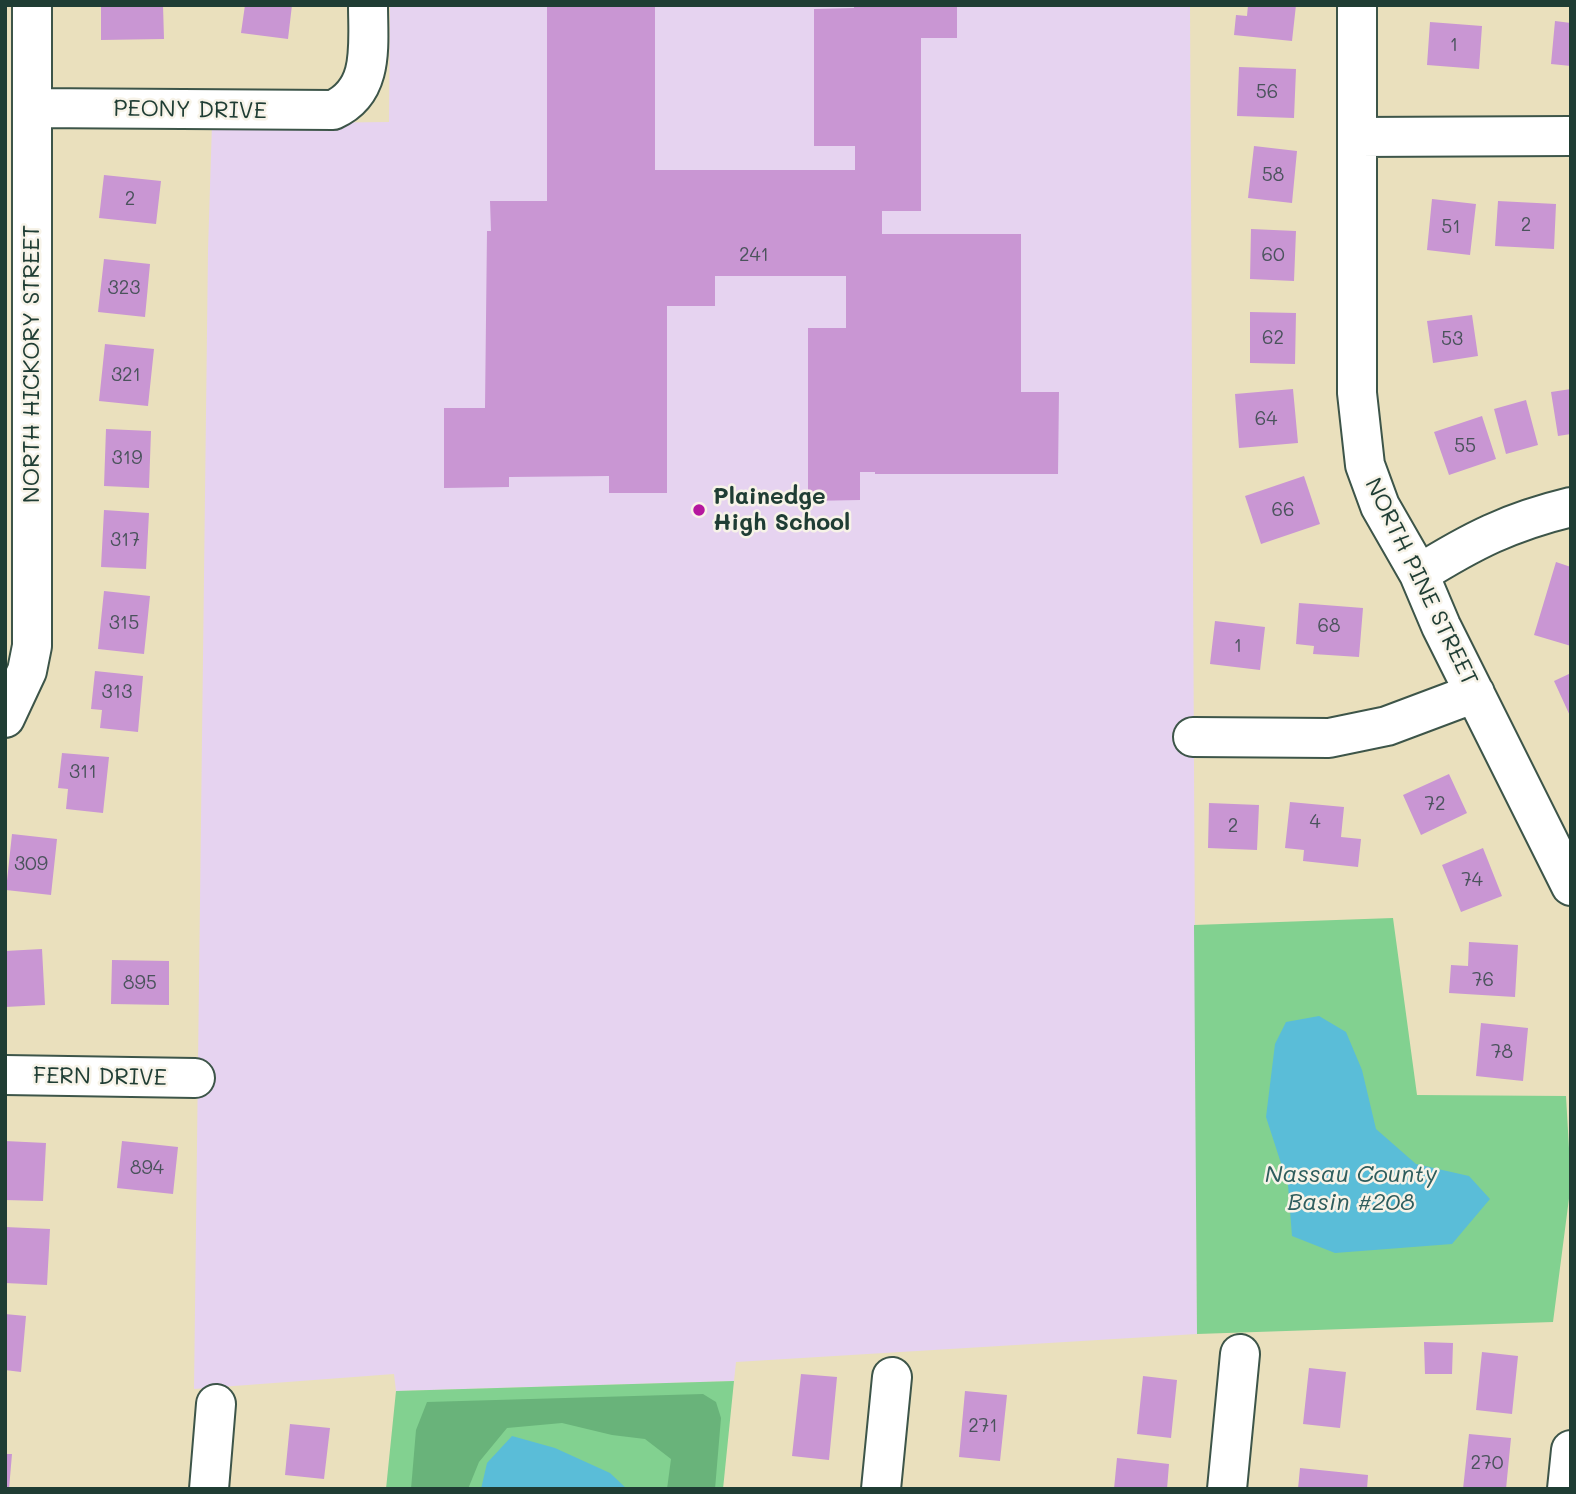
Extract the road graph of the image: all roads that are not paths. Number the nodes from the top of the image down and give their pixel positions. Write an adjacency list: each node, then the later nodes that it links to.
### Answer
1 (32, 5): 4 (street, NORTH HICKORY STREET)
2 (368, 5): 4 (street, PEONY DRIVE)
3 (1357, 5): 6 (street, NORTH PINE STREET)
4 (32, 108): 7 (street, NORTH HICKORY STREET)
5 (1571, 136): 6 (street)
6 (1358, 137): 9 (street, NORTH PINE STREET)
7 (18, 439): 11 (street, NORTH HICKORY STREET)
8 (1571, 507): 9 (street)
9 (1419, 574): 10 (street, NORTH PINE STREET)
10 (1475, 693): 12 (street); 13 (street, NORTH PINE STREET)
11 (5, 718)
12 (1193, 737)
13 (1571, 886)
14 (5, 1075): 15 (street, FERN DRIVE)
15 (195, 1078)
16 (1240, 1354): 22 (street)
17 (892, 1377): 21 (street)
18 (216, 1404): 20 (street)
19 (1571, 1450): 23 (street)
20 (209, 1489)
21 (881, 1489)
22 (1227, 1489)
23 (1567, 1489)

